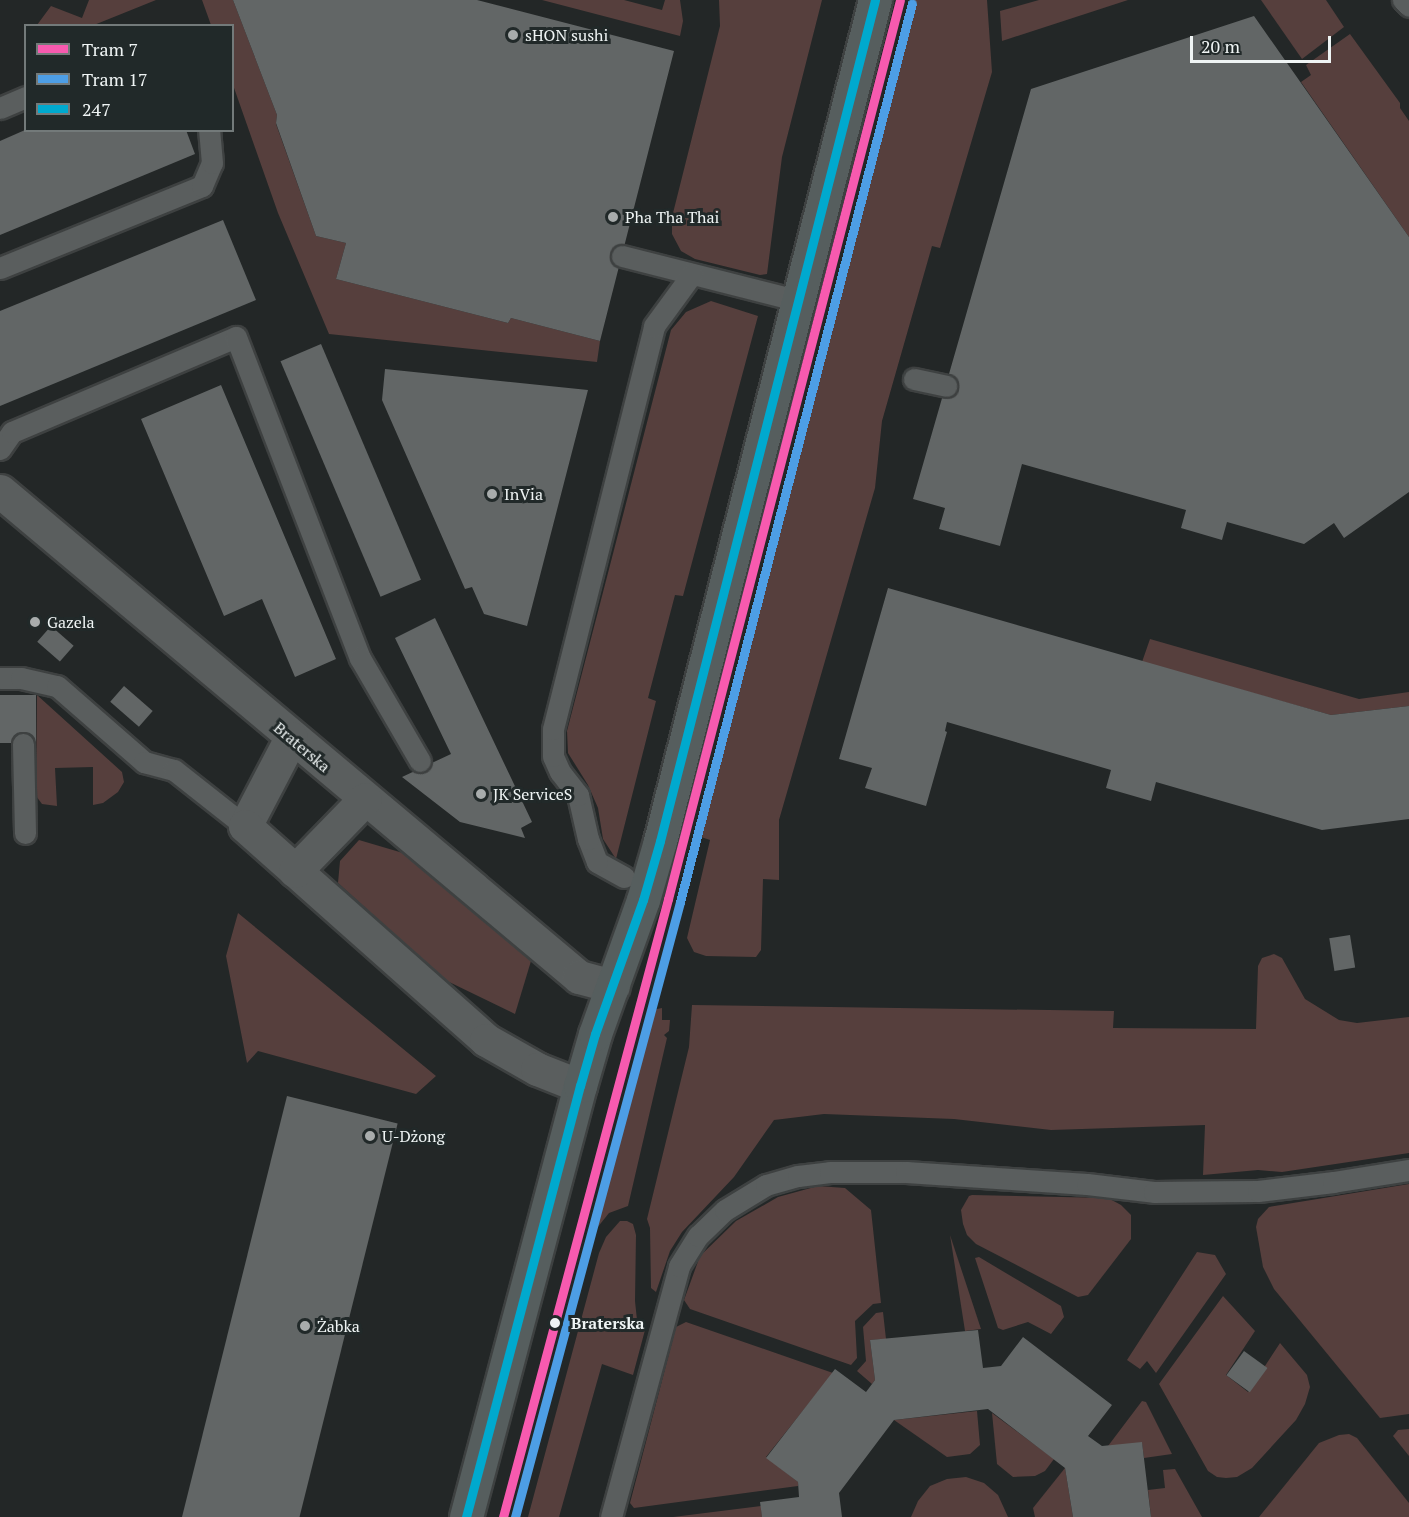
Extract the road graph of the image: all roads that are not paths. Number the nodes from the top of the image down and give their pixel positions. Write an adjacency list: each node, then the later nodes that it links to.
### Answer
1 (875, 0): 10 (street)
2 (1403, 0): 3 (lane)
3 (1409, 6)
4 (24, 98): 5 (lane)
5 (0, 108)
6 (210, 132): 8 (lane)
7 (622, 256): 9 (lane)
8 (0, 268)
9 (692, 274): 10 (lane); 23 (lane)
10 (796, 300): 24 (street)
11 (914, 379): 12 (lane)
12 (946, 386)
13 (0, 448): 18 (lane)
14 (0, 492): 16 (street, Braterska)
15 (0, 678): 20 (lane)
16 (291, 738): 19 (street, Braterska); 20 (street)
17 (23, 744): 21 (lane)
18 (420, 761)
19 (365, 799): 22 (street); 24 (street, Braterska)
20 (245, 826): 22 (street)
21 (25, 833)
22 (295, 871): 25 (street)
23 (624, 877)
24 (613, 987): 25 (street)
25 (580, 1086): 27 (street)
26 (1409, 1170): 28 (lane)
27 (466, 1517)
28 (611, 1517)

